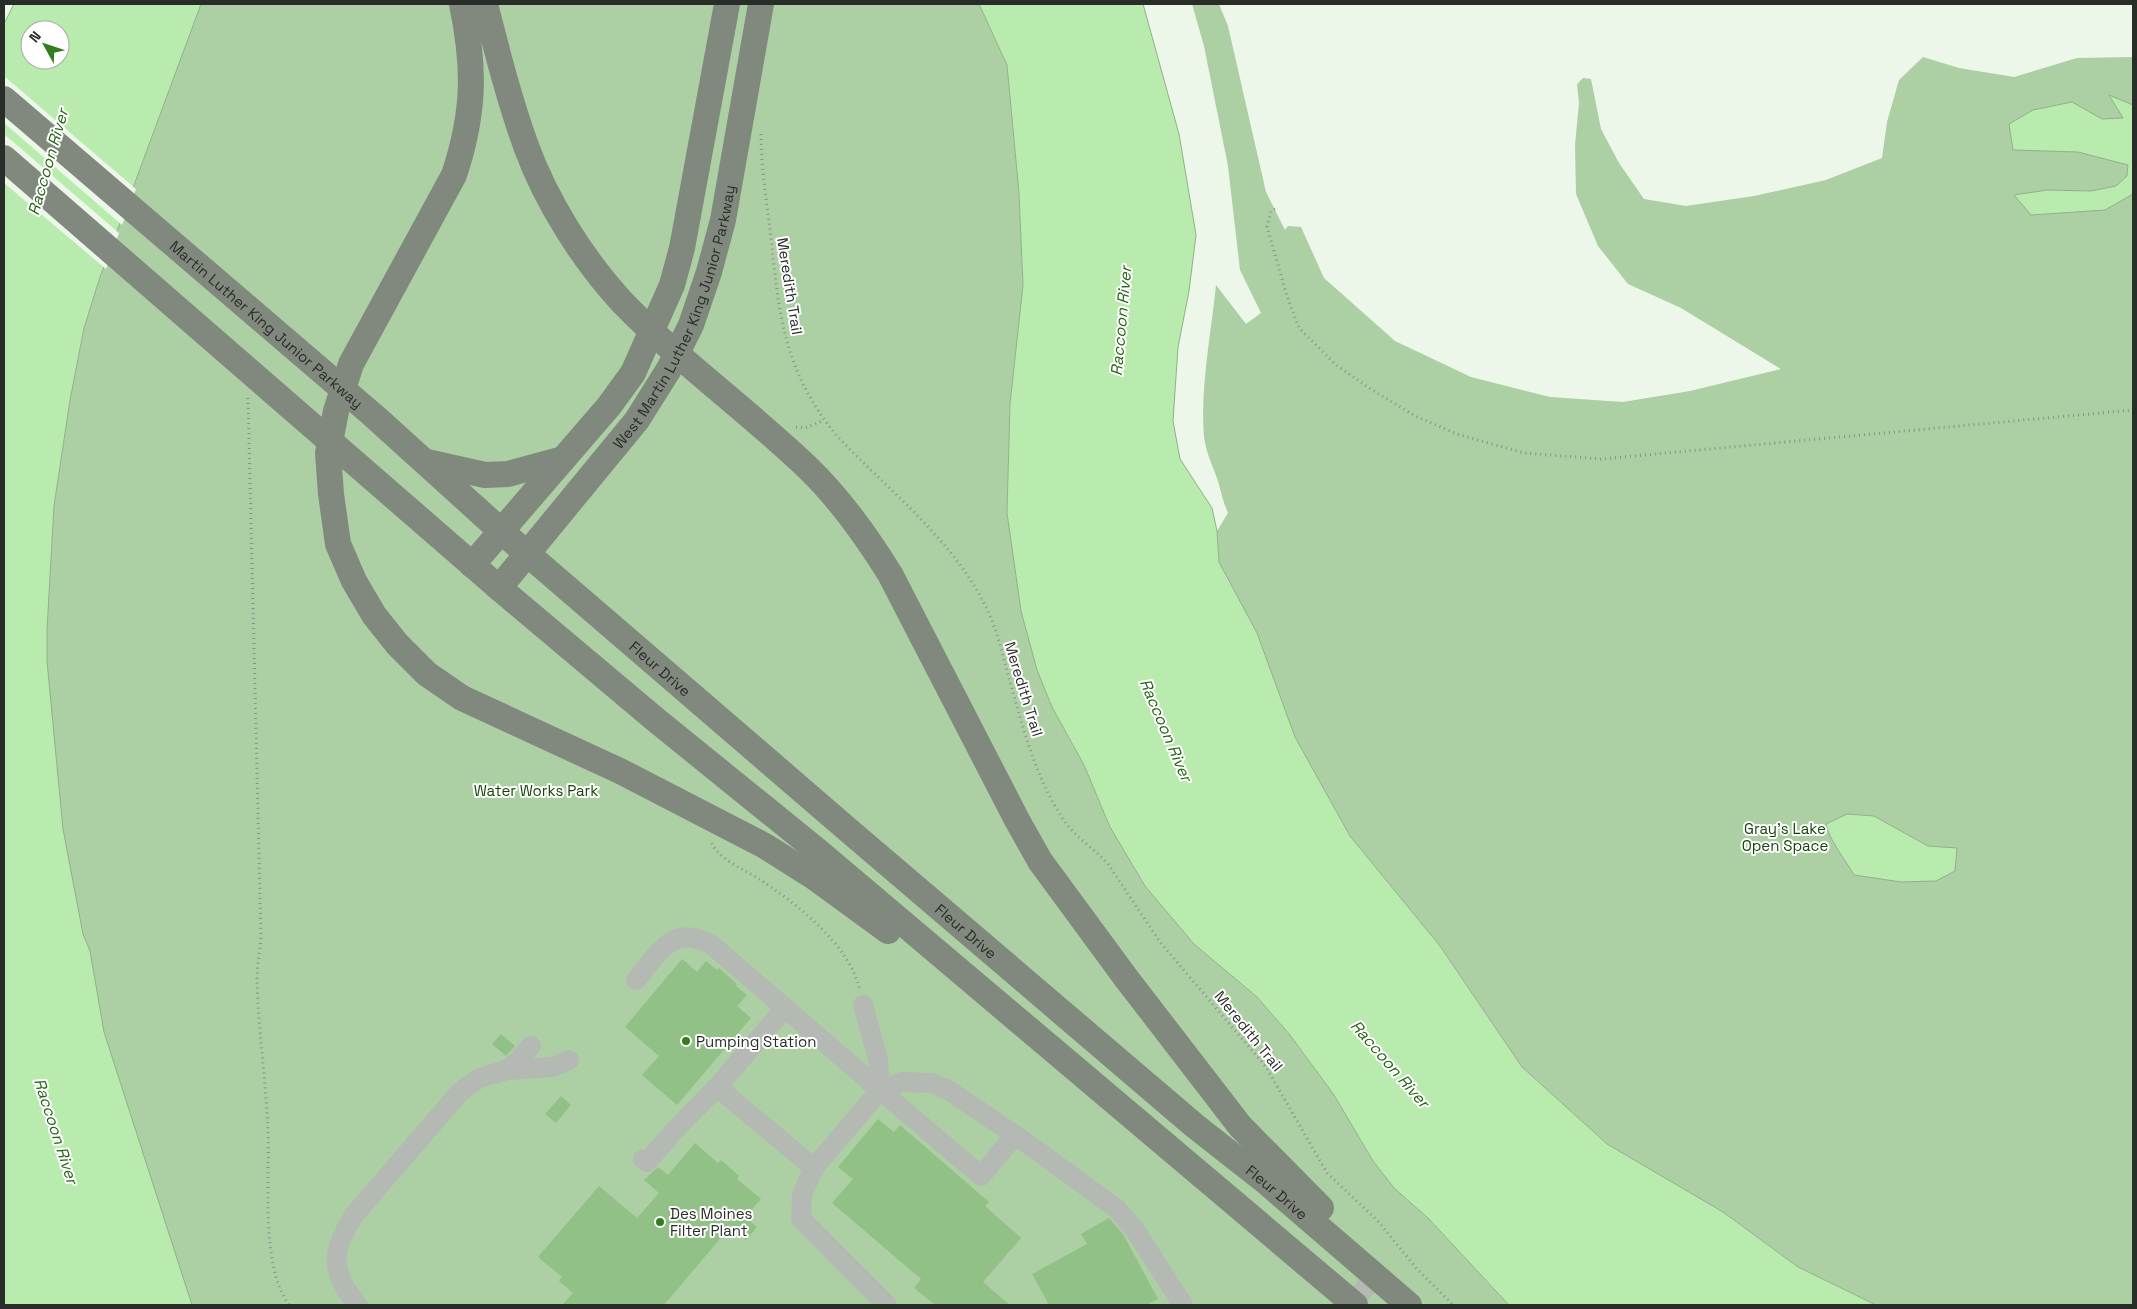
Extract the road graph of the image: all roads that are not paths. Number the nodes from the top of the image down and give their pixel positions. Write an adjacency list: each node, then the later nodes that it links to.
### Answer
1 (462, 4): 18 (main road)
2 (485, 4): 31 (main road)
3 (727, 4): 7 (main road, West Martin Luther King Junior Parkway)
4 (762, 4): 10 (main road, West Martin Luther King Junior Parkway)
5 (4, 99): 8 (main road, Martin Luther King Junior Parkway)
6 (4, 158): 11 (main road)
7 (563, 459): 8 (main road); 9 (main road, West Martin Luther King Junior Parkway)
8 (423, 461): 9 (main road, Martin Luther King Junior Parkway)
9 (501, 531): 10 (main road, Martin Luther King Junior Parkway); 11 (main road, West Martin Luther King Junior Parkway)
10 (528, 554): 12 (main road, West Martin Luther King Junior Parkway); 25 (main road, Fleur Drive)
11 (472, 565): 12 (main road)
12 (499, 588): 18 (main road)
13 (636, 980): 15 (lane)
14 (863, 1005): 21 (lane)
15 (785, 1008): 20 (lane); 21 (lane)
16 (531, 1046): 19 (lane)
17 (569, 1060): 19 (lane)
18 (1070, 1065): 29 (main road)
19 (507, 1070): 26 (lane)
20 (717, 1087): 23 (lane); 24 (lane)
21 (880, 1090): 22 (lane); 22 (lane); 24 (lane)
22 (1016, 1135): 28 (lane)
23 (643, 1159)
24 (814, 1168): 27 (lane)
25 (1375, 1276): 29 (lane); 30 (main road, Fleur Drive)
26 (358, 1305)
27 (887, 1305)
28 (1183, 1305)
29 (1353, 1305)
30 (1409, 1305)
31 (1419, 1305)

